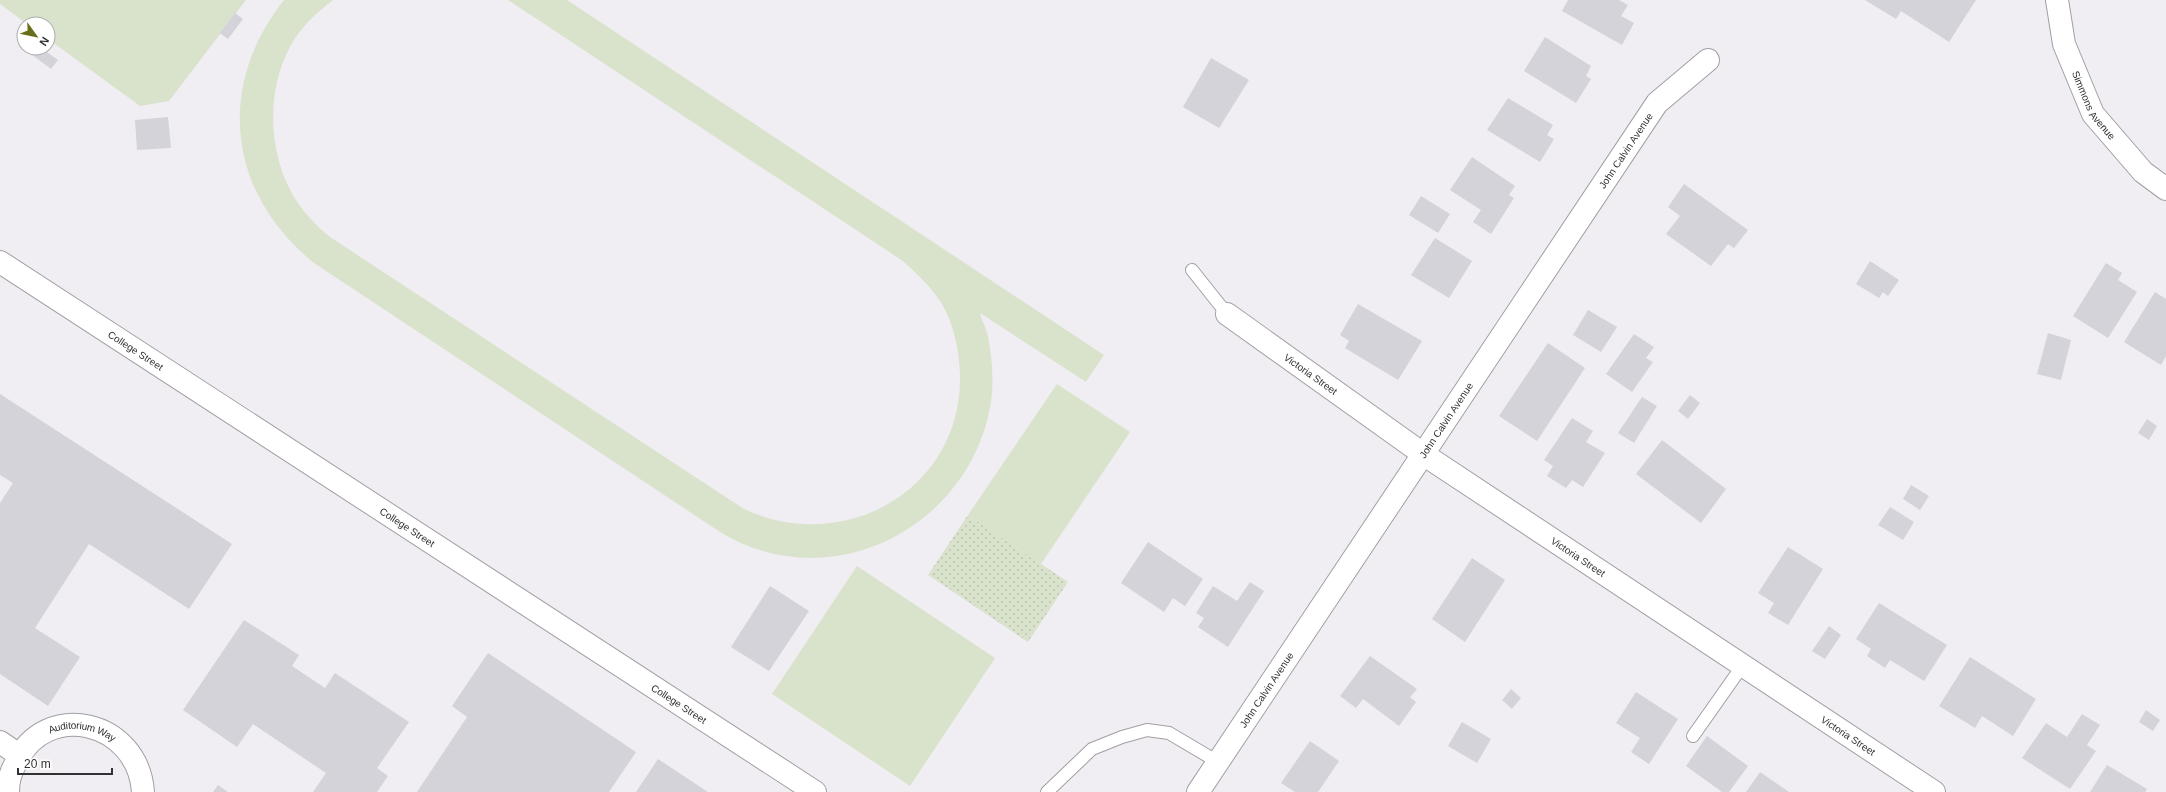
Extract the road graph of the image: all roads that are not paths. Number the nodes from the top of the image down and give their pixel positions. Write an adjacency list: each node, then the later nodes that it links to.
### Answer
1 (2057, 0): 3 (street, Simmons Avenue)
2 (1708, 60): 7 (street, John Calvin Avenue)
3 (2166, 189)
4 (0, 262): 15 (street, College Street)
5 (1192, 270): 6 (lane)
6 (1227, 314): 7 (street, Victoria Street)
7 (1423, 454): 8 (street, Victoria Street); 12 (street, John Calvin Avenue)
8 (1743, 665): 9 (lane); 18 (street, Victoria Street)
9 (1693, 736)
10 (0, 742): 11 (street)
11 (19, 755): 13 (street, Auditorium Way); 14 (street, Auditorium Way)
12 (1218, 762): 16 (lane); 17 (street, John Calvin Avenue)
13 (8, 792)
14 (143, 792)
15 (815, 792)
16 (1047, 792)
17 (1198, 792)
18 (1934, 792)

